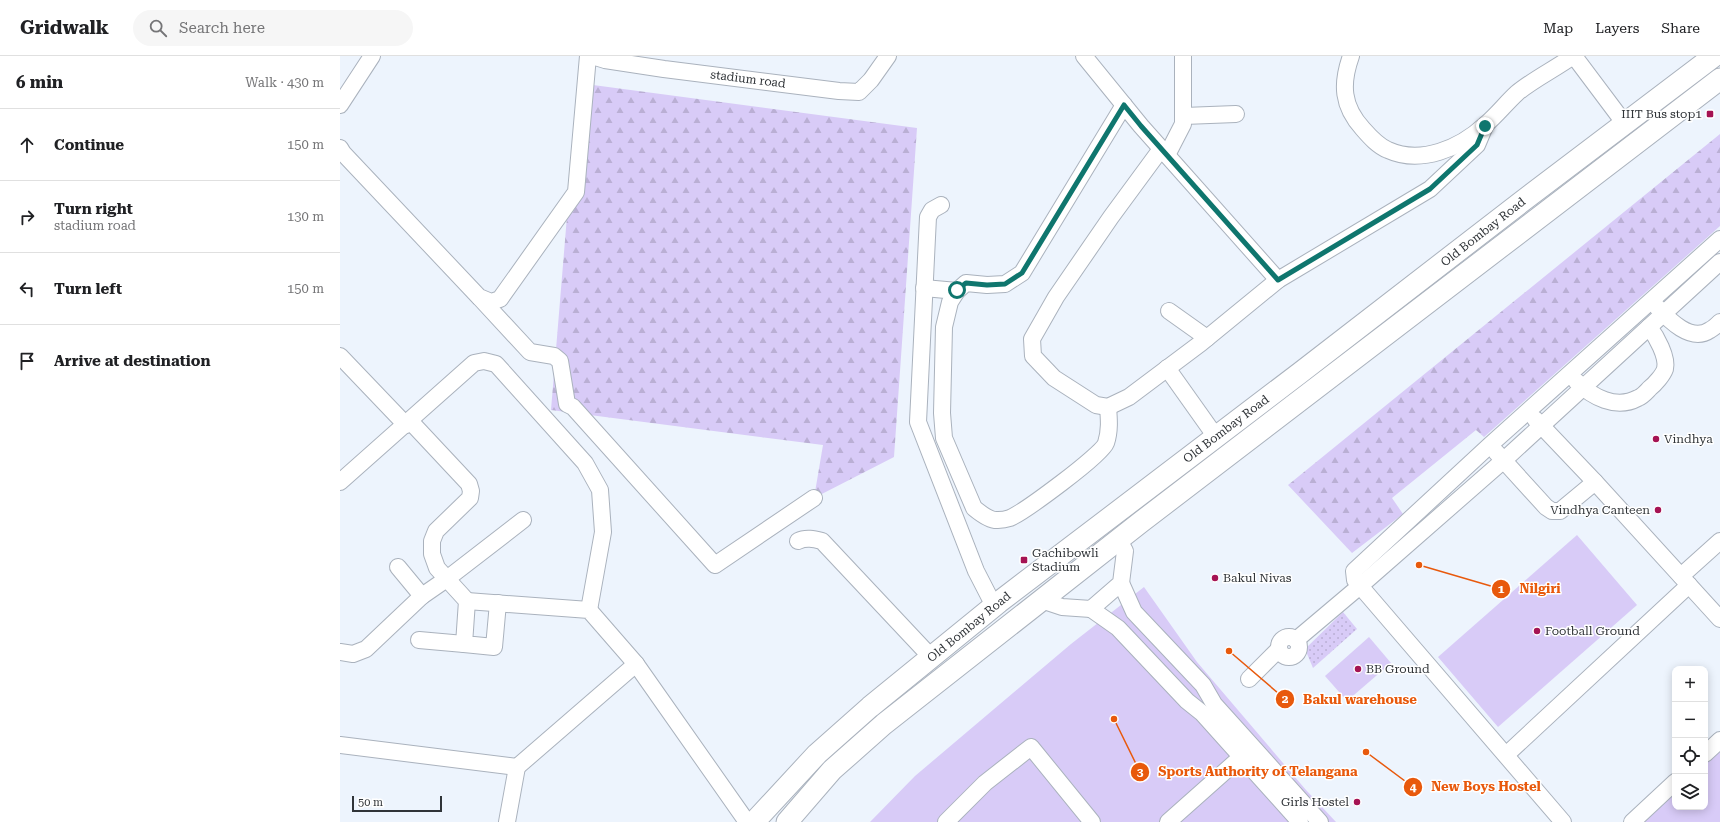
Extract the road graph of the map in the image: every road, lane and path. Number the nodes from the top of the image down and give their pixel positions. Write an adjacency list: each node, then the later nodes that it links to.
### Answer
1 (372, 56): 11 (street)
2 (588, 56): 25 (street)
3 (592, 56): 4 (street, stadium road)
4 (888, 56)
5 (1084, 56): 12 (street)
6 (1183, 56): 14 (street)
7 (1351, 56): 16 (street)
8 (1573, 56): 15 (street); 16 (street)
9 (1714, 56): 15 (main road, Old Bombay Road)
10 (1720, 79): 47 (main road, Old Bombay Road)
11 (340, 105)
12 (1124, 105): 18 (street); 24 (street)
13 (1236, 114): 14 (street)
14 (1184, 116): 18 (street)
15 (1625, 124): 40 (main road, Old Bombay Road)
16 (1485, 126): 22 (street)
17 (340, 148): 25 (street)
18 (1164, 152): 22 (street); 36 (street)
19 (941, 205): 23 (street)
20 (1720, 239): 26 (street)
21 (1719, 266): 28 (street)
22 (1278, 280): 31 (street)
23 (924, 288): 24 (street); 61 (street)
24 (957, 290): 36 (street)
25 (479, 297): 45 (street)
26 (1651, 301): 28 (street); 34 (street)
27 (1169, 311): 31 (street)
28 (1663, 314): 29 (street); 30 (street)
29 (1720, 322)
30 (1649, 326): 35 (street); 35 (street)
31 (1207, 338): 33 (street)
32 (340, 356): 38 (street)
33 (1167, 368): 36 (street); 40 (street)
34 (1569, 374): 35 (street); 37 (street)
35 (1583, 388): 39 (street)
36 (1108, 407)
37 (1528, 412): 39 (street); 41 (street)
38 (408, 423): 43 (street); 53 (street); 63 (street)
39 (1542, 426): 42 (street); 44 (street)
40 (1216, 437): 50 (main road, Old Bombay Road)
41 (1490, 445): 42 (street); 56 (street)
42 (1504, 460): 44 (street); 56 (street)
43 (340, 482)
44 (1594, 482): 54 (street)
45 (814, 498)
46 (523, 520): 53 (street)
47 (1119, 540): 52 (main road, Old Bombay Road); 55 (street)
48 (798, 541): 69 (street)
49 (1720, 541): 54 (street)
50 (1066, 551): 52 (main road); 61 (main road, Old Bombay Road)
51 (398, 568): 57 (street)
52 (1079, 570): 58 (main road, Old Bombay Road)
53 (448, 578): 57 (street); 59 (street)
54 (1685, 581): 64 (street); 79 (street)
55 (1121, 583): 62 (street); 68 (street)
56 (1360, 586): 72 (street); 79 (street)
57 (422, 596): 67 (street)
58 (1041, 600): 62 (street); 85 (main road, Old Bombay Road)
59 (468, 601): 60 (street); 66 (street)
60 (498, 603): 63 (street); 66 (street)
61 (994, 606): 69 (main road, Old Bombay Road)
62 (1091, 609): 71 (street)
63 (589, 610): 70 (street)
64 (1720, 619)
65 (419, 640): 66 (street)
66 (464, 644)
67 (340, 652)
68 (1176, 656): 71 (street); 73 (street)
69 (931, 657): 84 (main road, Old Bombay Road)
70 (636, 664): 80 (street); 83 (street)
71 (1158, 671): 74 (street)
72 (1249, 679)
73 (1208, 693): 74 (street); 78 (street)
74 (1192, 706): 78 (street)
75 (1720, 740): 77 (street)
76 (340, 745): 80 (street)
77 (1708, 751)
78 (1247, 752): 88 (street); 89 (street); 90 (street)
79 (1506, 755): 91 (street)
80 (517, 767): 82 (street)
81 (1672, 785): 92 (street)
82 (507, 822)
83 (747, 822)
84 (754, 822)
85 (787, 822)
86 (946, 822): 87 (street)
87 (1092, 822)
88 (1168, 822)
89 (1300, 822)
90 (1320, 822)
91 (1563, 822)
92 (1632, 822)

